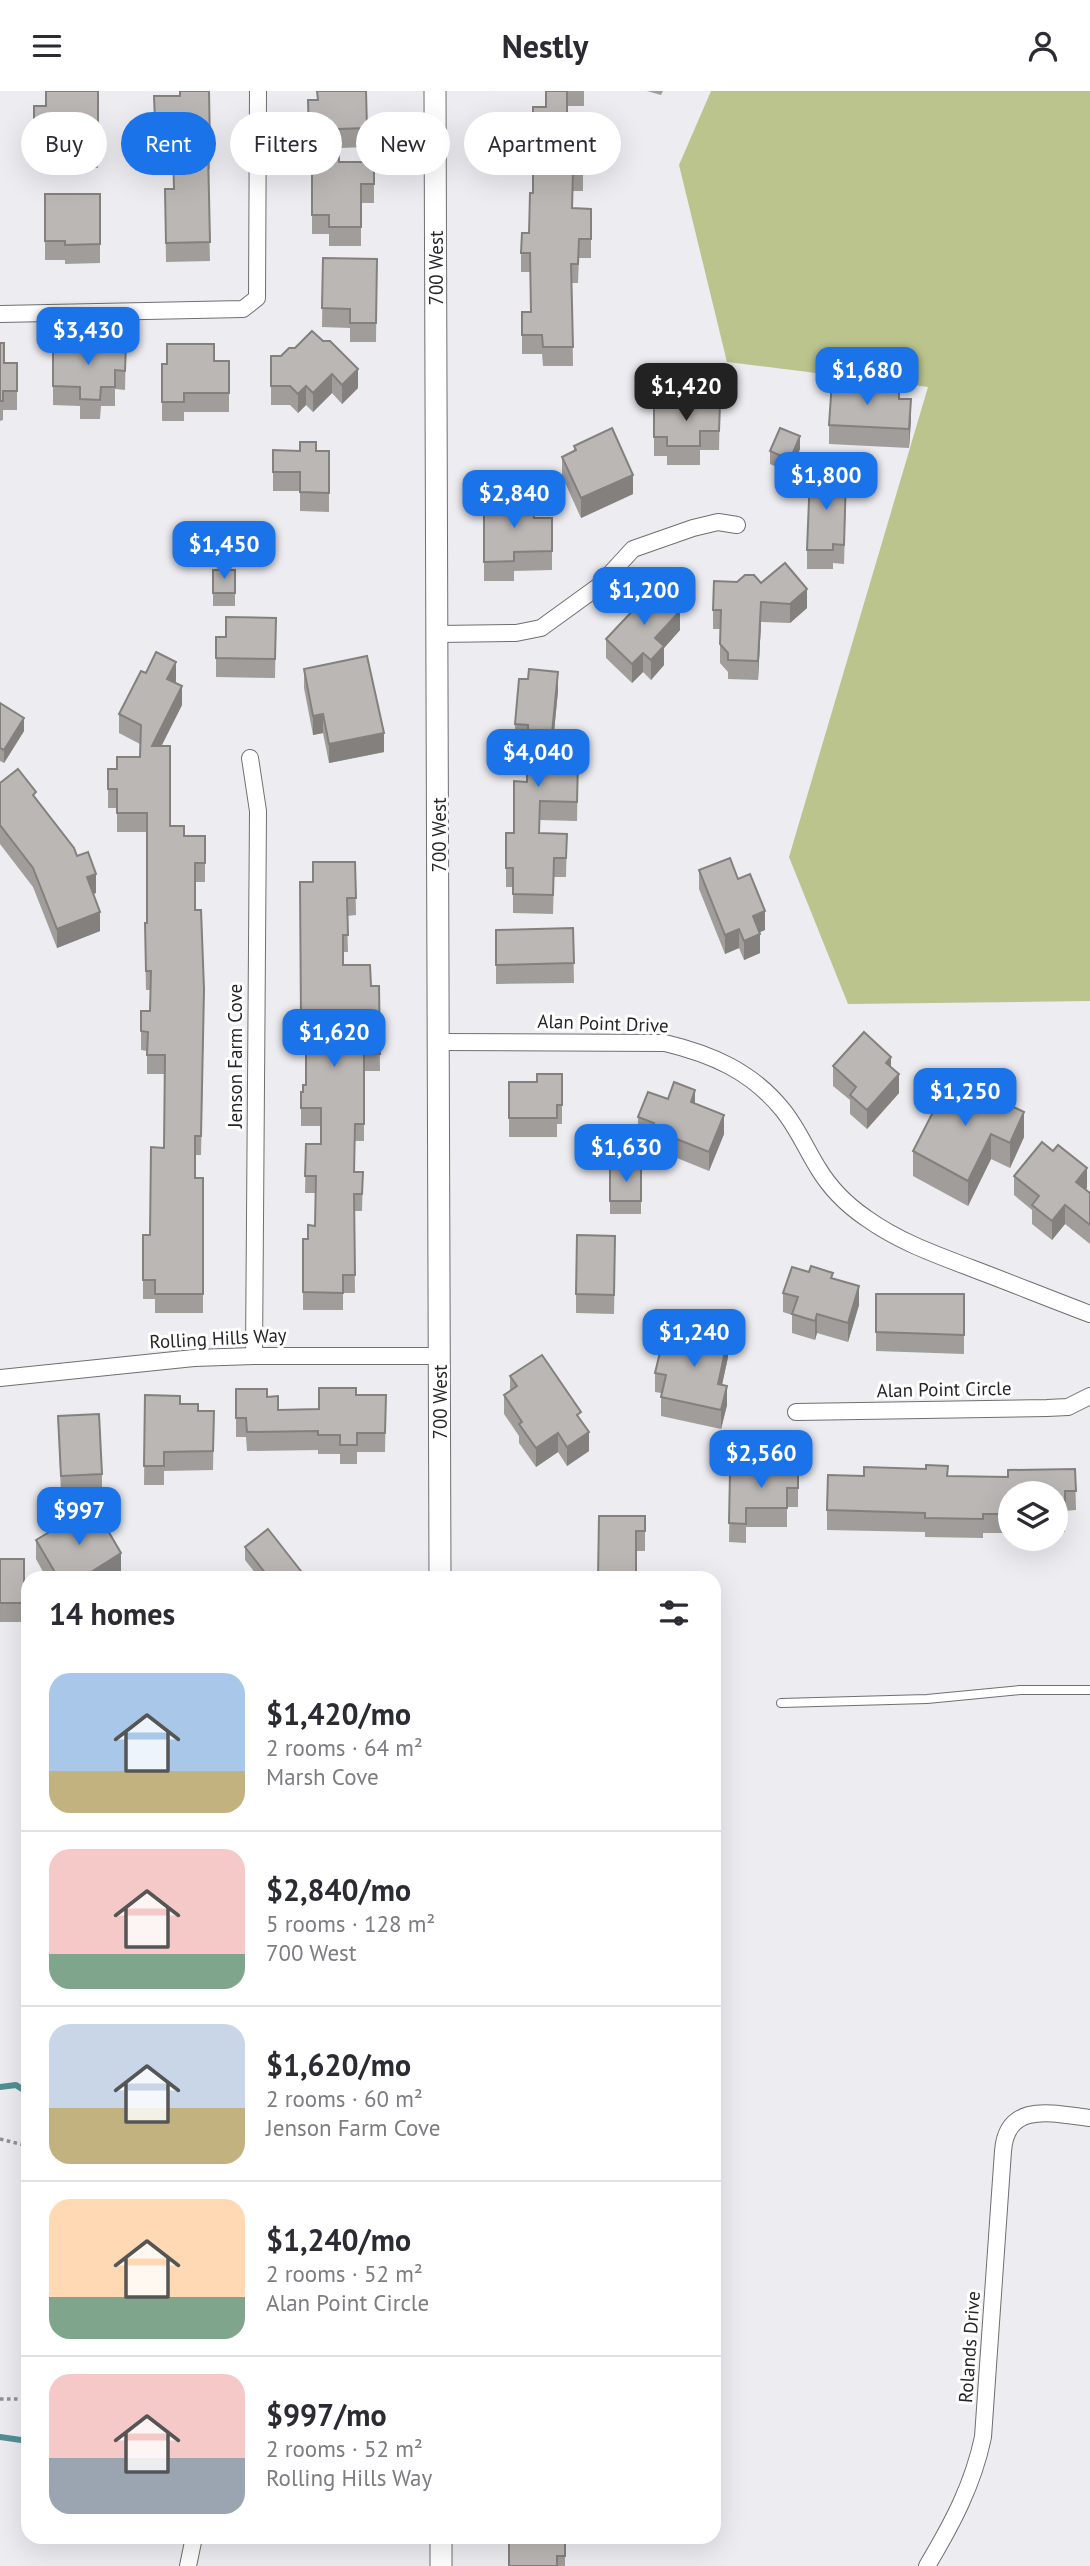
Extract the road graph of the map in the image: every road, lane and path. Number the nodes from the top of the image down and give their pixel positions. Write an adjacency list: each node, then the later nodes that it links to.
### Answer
1 (258, 91): 3 (street)
2 (435, 91): 5 (street, 700 West)
3 (0, 314)
4 (737, 525): 5 (street)
5 (439, 634): 7 (street, 700 West)
6 (250, 758): 9 (street, Jenson Farm Cove)
7 (439, 1042): 8 (street, Alan Point Drive); 10 (street, 700 West)
8 (1090, 1314)
9 (254, 1356): 10 (street, Rolling Hills Way); 11 (street, Rolling Hills Way)
10 (439, 1356): 14 (street, 700 West)
11 (0, 1378)
12 (1090, 1396): 13 (street, Alan Point Circle)
13 (796, 1412)
14 (440, 1571)
15 (1090, 1690): 16 (lane)
16 (781, 1703)
17 (1090, 2118): 26 (street, Rolands Drive)
18 (0, 2139): 19 (path)
19 (21, 2144)
20 (0, 2399): 21 (path)
21 (21, 2399)
22 (193, 2544): 24 (street)
23 (441, 2544): 25 (street)
24 (188, 2566)
25 (441, 2566)
26 (926, 2566)

